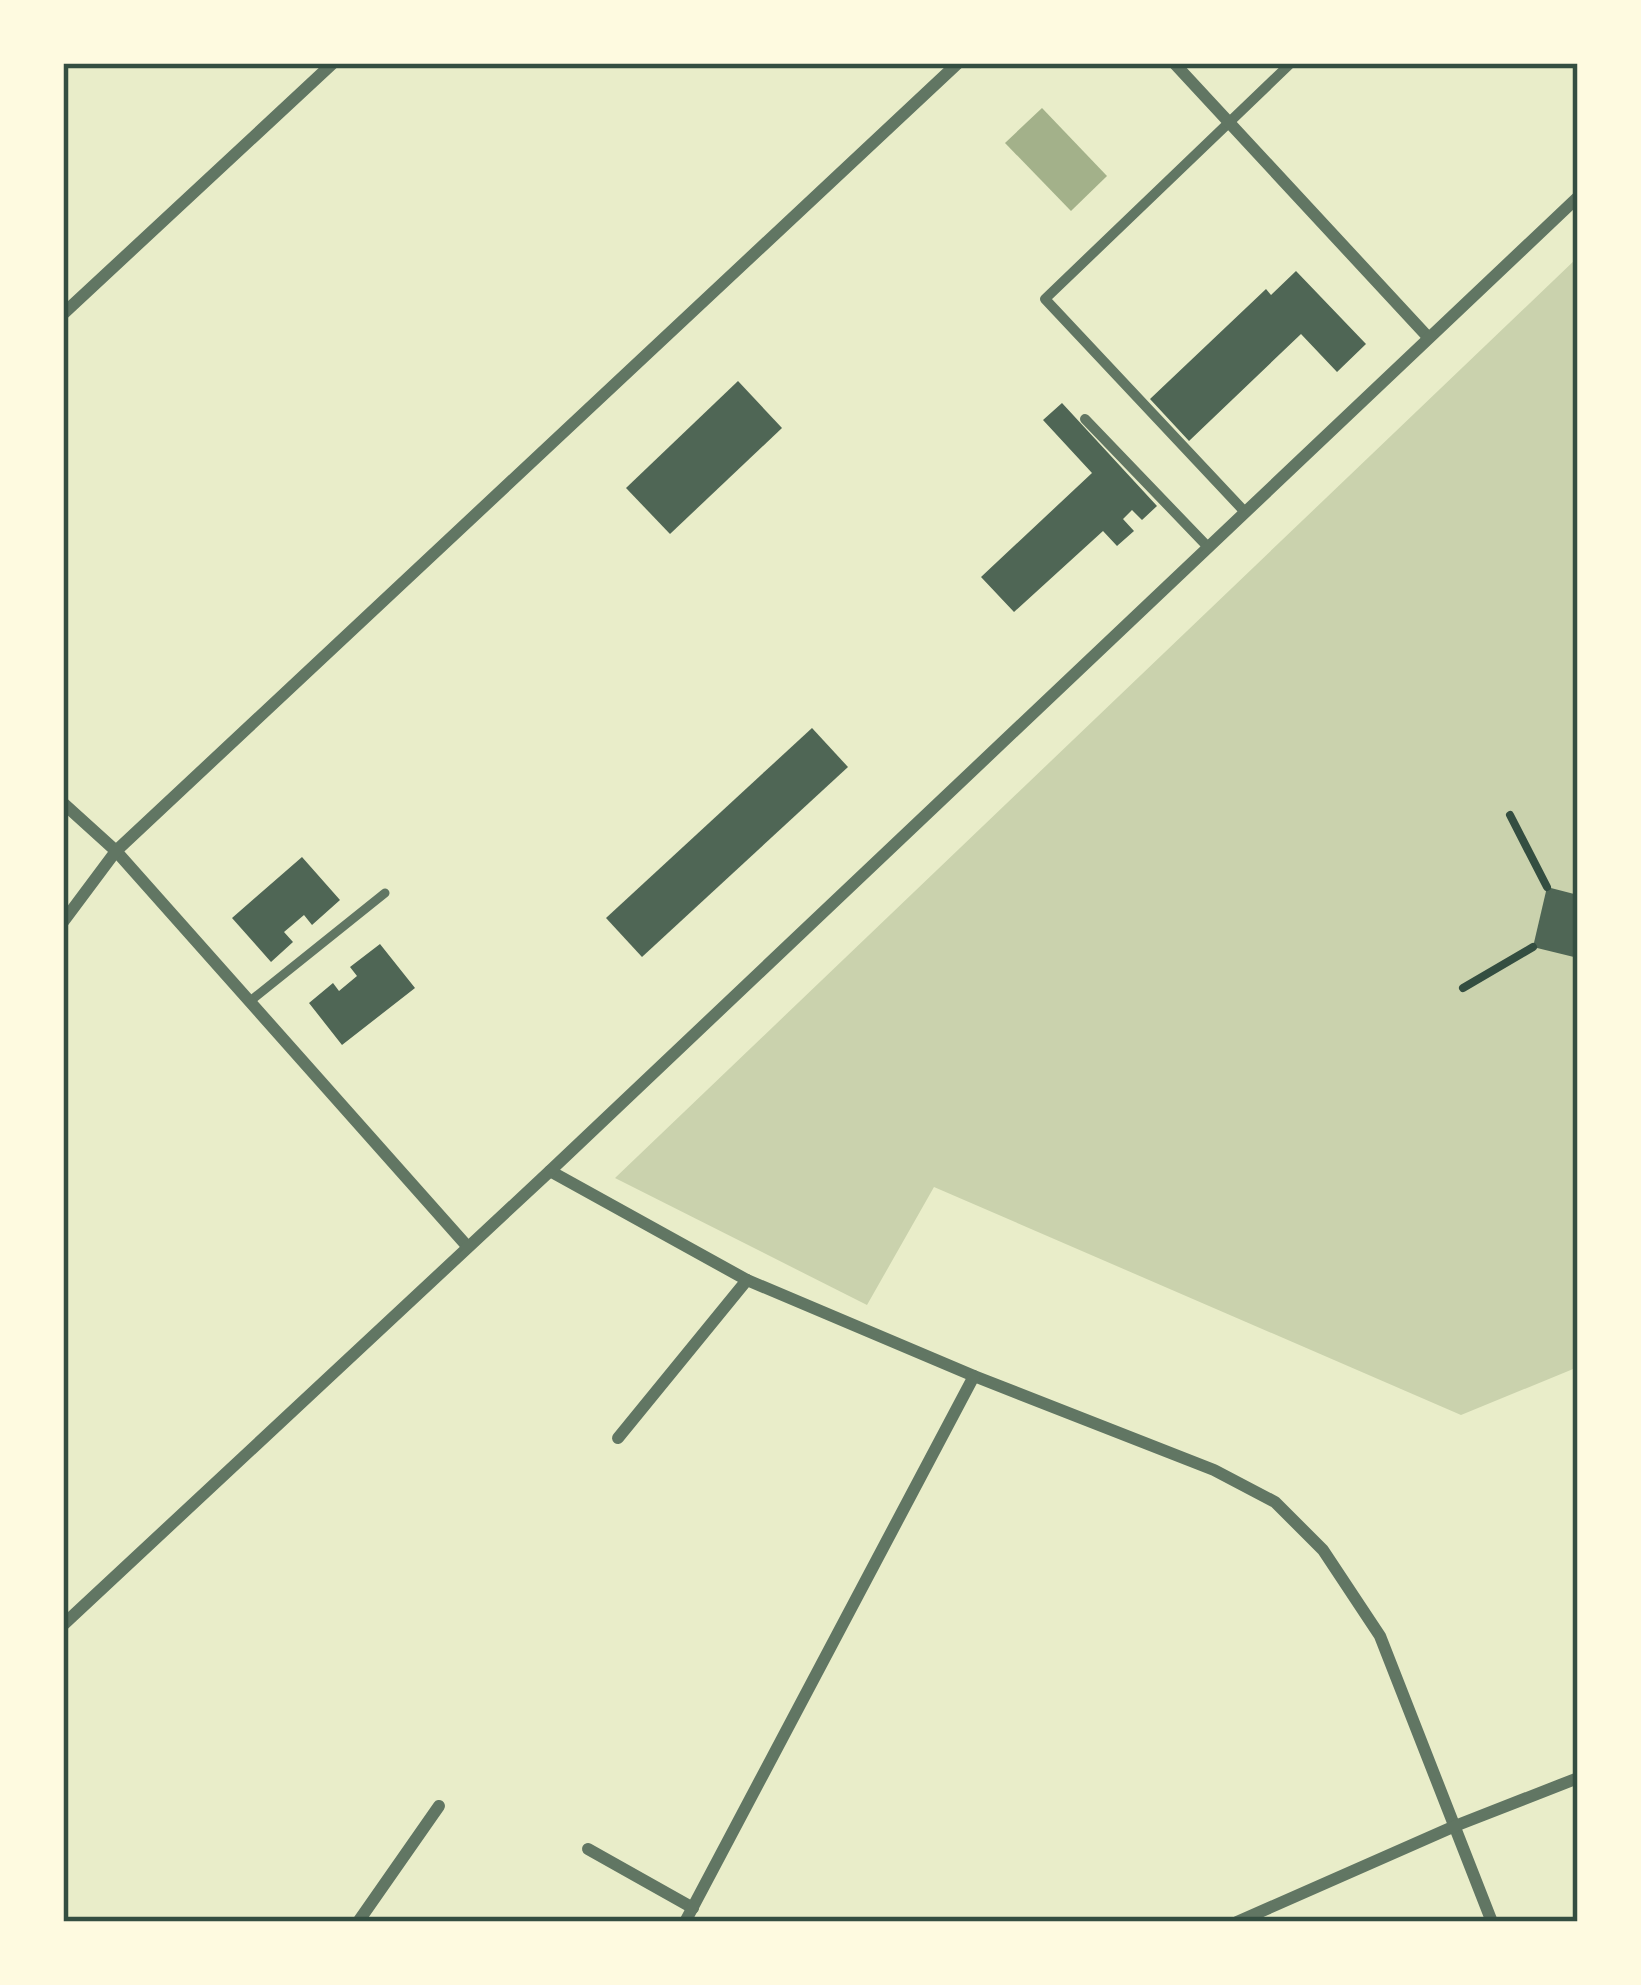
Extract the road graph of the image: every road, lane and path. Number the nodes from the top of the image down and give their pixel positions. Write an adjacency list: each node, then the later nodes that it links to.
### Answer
1 (333, 63): 7 (street)
2 (958, 63): 14 (street)
3 (1174, 63): 5 (street)
4 (1291, 63): 5 (street)
5 (1229, 123): 8 (street); 10 (street)
6 (1578, 197): 8 (street)
7 (63, 314)
8 (1427, 337): 10 (street)
9 (1085, 418): 11 (street)
10 (1244, 511): 11 (street)
11 (1207, 546): 21 (street)
12 (63, 803): 14 (street)
13 (1510, 815): 15 (path)
14 (116, 851): 17 (street); 20 (street)
15 (1547, 887)
16 (385, 893): 20 (lane)
17 (63, 922)
18 (1533, 947): 19 (path)
19 (1463, 988)
20 (249, 1001): 22 (street)
21 (550, 1171): 22 (street); 23 (street)
22 (467, 1246): 26 (street)
23 (747, 1280): 24 (street); 25 (street)
24 (974, 1376): 29 (street); 31 (street)
25 (618, 1438)
26 (63, 1625)
27 (1578, 1778): 29 (street)
28 (439, 1806): 32 (street)
29 (1455, 1826): 34 (street); 35 (street)
30 (588, 1849): 31 (street)
31 (692, 1908): 33 (street)
32 (358, 1922)
33 (685, 1922)
34 (1237, 1922)
35 (1492, 1922)

